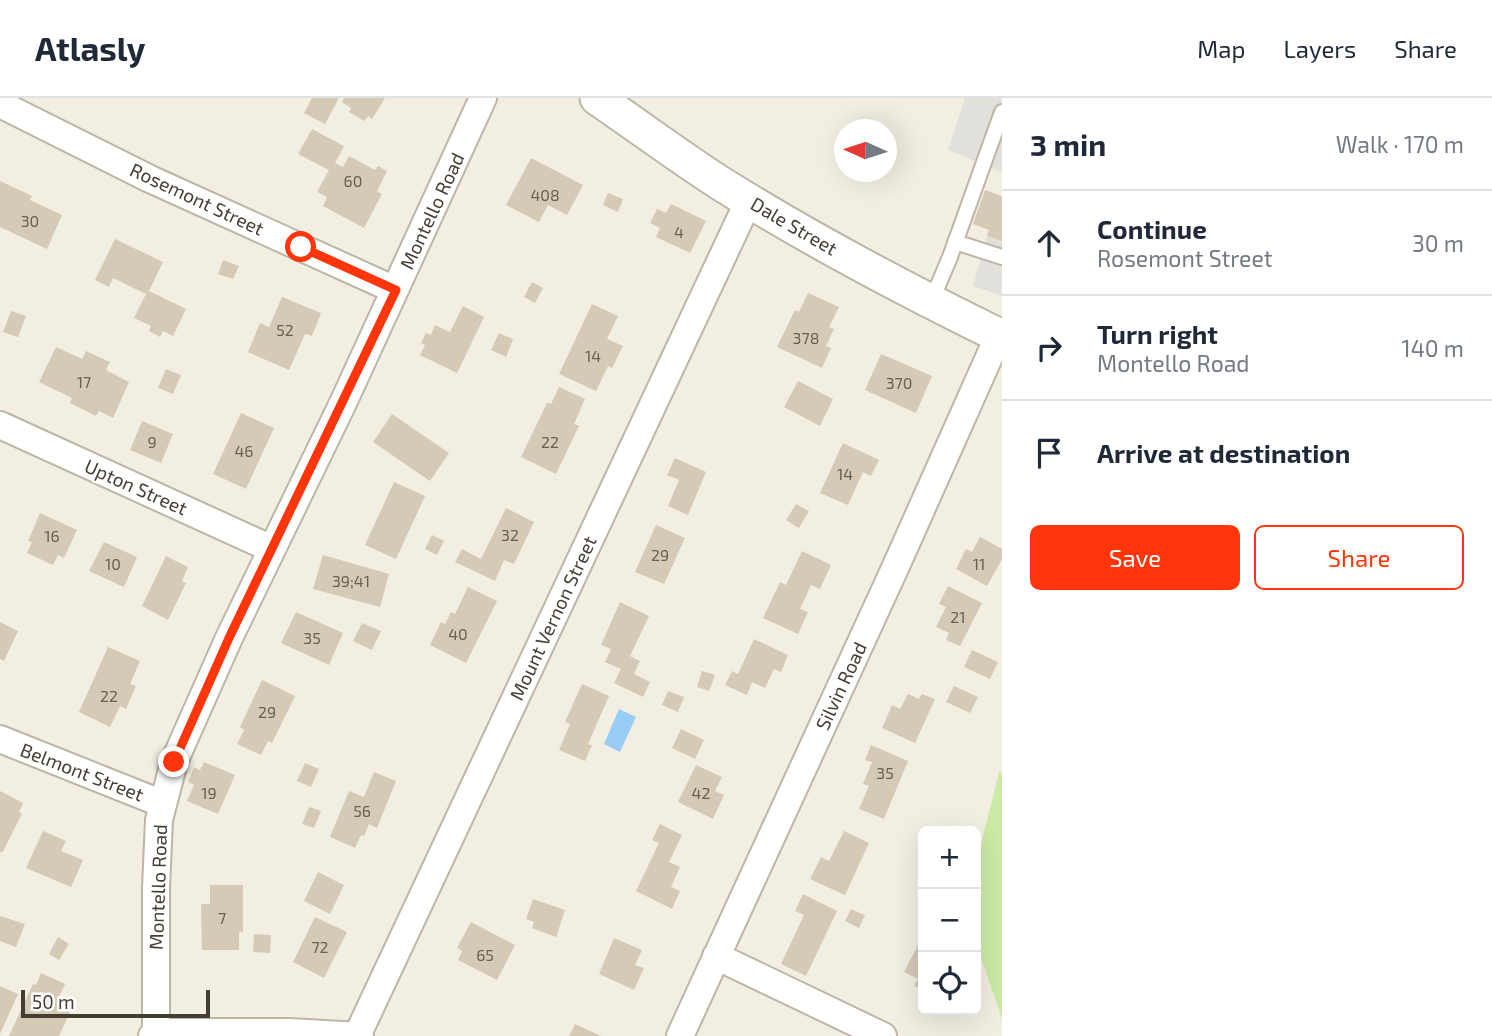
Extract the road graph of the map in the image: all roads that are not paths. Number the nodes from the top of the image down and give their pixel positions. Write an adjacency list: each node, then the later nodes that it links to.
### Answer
1 (482, 98): 8 (street, Montello Road)
2 (597, 98): 5 (street, Dale Street)
3 (0, 104): 8 (street, Rosemont Street)
4 (1002, 113): 6 (lane)
5 (749, 200): 9 (street, Dale Street); 17 (street, Mount Vernon Street)
6 (955, 242): 7 (lane); 9 (lane)
7 (1002, 257)
8 (396, 290): 12 (street, Montello Road)
9 (931, 302): 10 (street, Dale Street)
10 (1000, 336): 15 (street, Silvin Road)
11 (0, 425): 12 (street, Upton Street)
12 (272, 550): 14 (street, Montello Road)
13 (0, 739): 14 (street, Belmont Street)
14 (163, 804): 16 (street, Montello Road)
15 (716, 956): 18 (street, Silvin Road); 19 (street)
16 (154, 1034): 17 (street)
17 (358, 1036)
18 (680, 1036)
19 (883, 1036)

